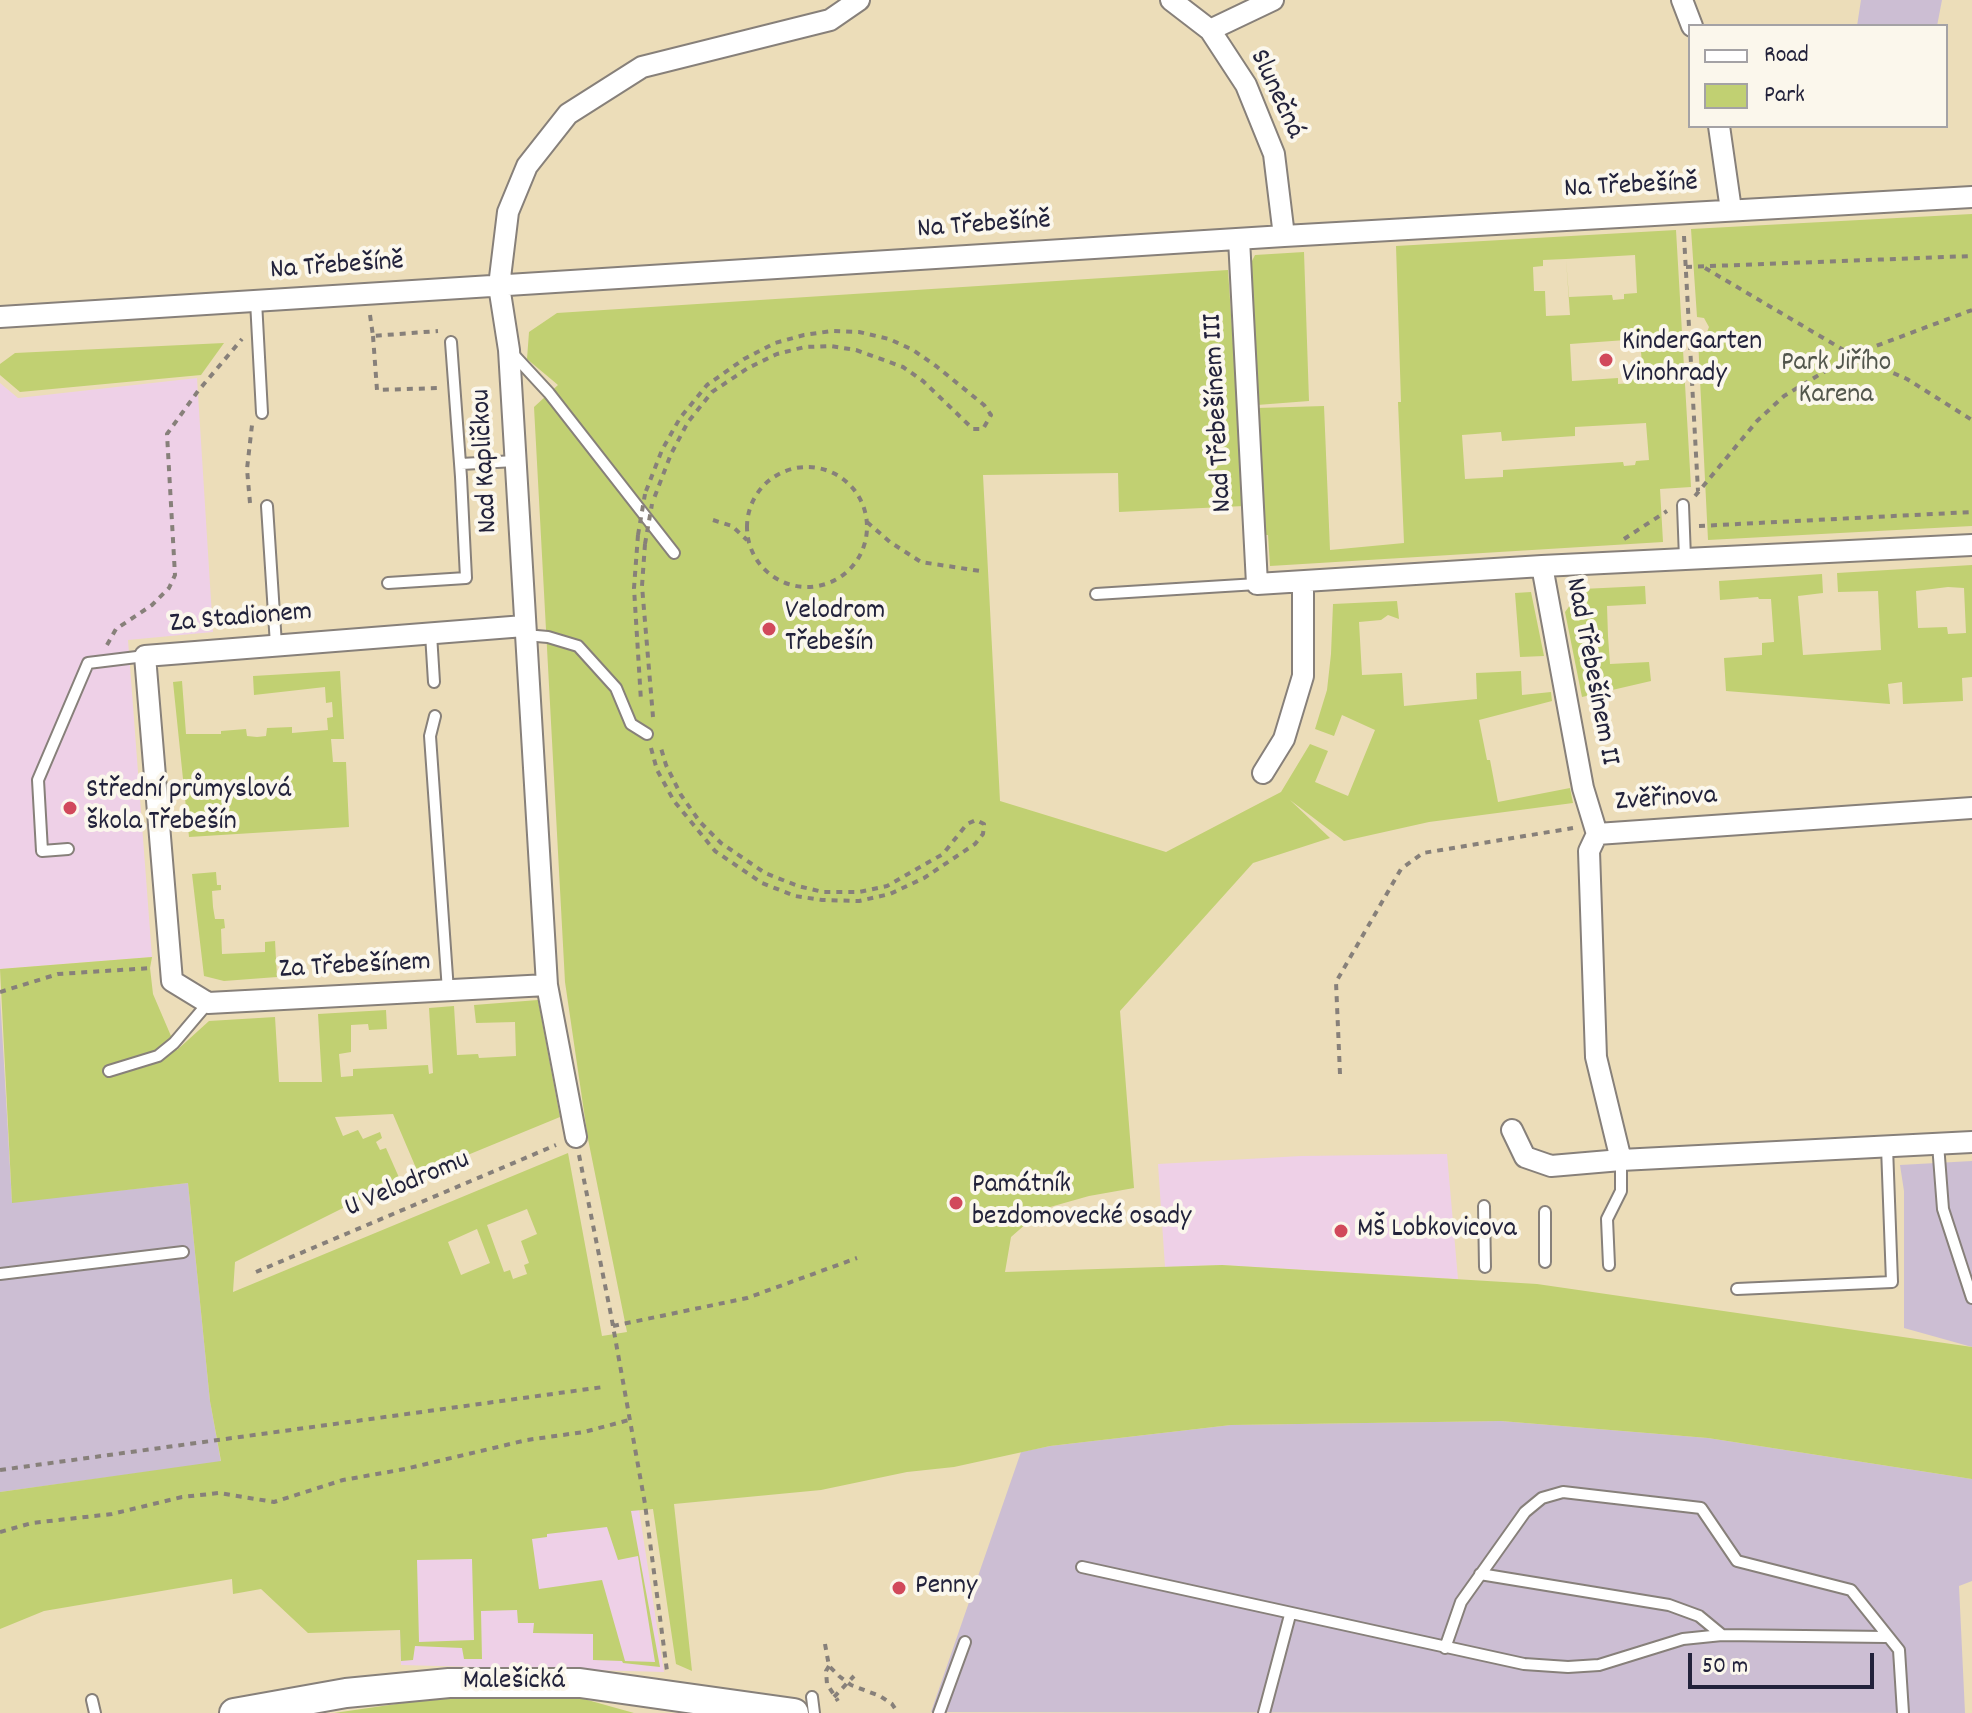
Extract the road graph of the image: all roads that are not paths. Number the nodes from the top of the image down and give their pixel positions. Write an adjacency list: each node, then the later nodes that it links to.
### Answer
1 (859, 0): 12 (street, Nad Kapličkou)
2 (1171, 0): 6 (street, Slunečná)
3 (1273, 0): 6 (street)
4 (1682, 0): 5 (street)
5 (1691, 24)
6 (1210, 30): 10 (street, Slunečná)
7 (1719, 128): 9 (street)
8 (1972, 197): 9 (street, Na Třebešíně)
9 (1731, 210): 10 (street, Na Třebešíně)
10 (1284, 236): 11 (street, Na Třebešíně)
11 (1239, 239): 12 (street, Na Třebešíně); 28 (street, Nad Třebešínem III)
12 (499, 286): 13 (street, Na Třebešíně); 16 (street, Nad Kapličkou)
13 (257, 311): 14 (street, Na Třebešíně); 17 (lane)
14 (0, 317)
15 (451, 342): 19 (lane)
16 (509, 350): 18 (street, Nad Kapličkou); 23 (lane)
17 (262, 409)
18 (515, 461): 19 (lane); 30 (street, Nad Kapličkou)
19 (461, 464): 26 (lane)
20 (1683, 505): 24 (lane)
21 (267, 506): 32 (lane)
22 (1972, 545): 24 (street)
23 (674, 553)
24 (1685, 558): 25 (street)
25 (1542, 566): 27 (street); 39 (street, Nad Třebešínem II)
26 (388, 583)
27 (1303, 583): 28 (street); 37 (street)
28 (1257, 584): 29 (lane)
29 (1096, 594)
30 (524, 631): 31 (street, Za Stadionem); 36 (lane); 41 (street, Nad Kapličkou)
31 (431, 634): 32 (street, Za Stadionem); 34 (lane)
32 (276, 645): 33 (street, Za Stadionem)
33 (145, 656): 40 (lane); 43 (street, Za Stadionem)
34 (434, 682)
35 (435, 716): 42 (lane)
36 (651, 731)
37 (1263, 773)
38 (1972, 808): 39 (street, Zvěřinova)
39 (1596, 829): 50 (street, Zvěřinova)
40 (68, 849)
41 (547, 985): 42 (street, Za Třebešínem); 46 (street, Nad Kapličkou)
42 (448, 991): 43 (street, Za Třebešínem)
43 (208, 1003): 44 (lane)
44 (109, 1071)
45 (1512, 1130): 50 (street)
46 (576, 1137)
47 (1972, 1142): 48 (street)
48 (1938, 1144): 49 (street); 59 (lane)
49 (1887, 1147): 50 (street); 58 (lane)
50 (1621, 1160): 55 (lane, Zvěřinova)
51 (1484, 1206): 56 (lane)
52 (1545, 1212): 54 (lane)
53 (183, 1252): 57 (lane)
54 (1545, 1262)
55 (1609, 1265)
56 (1485, 1267)
57 (0, 1274)
58 (1737, 1289)
59 (1972, 1298)
60 (1082, 1567): 62 (lane)
61 (1480, 1574): 63 (lane); 64 (lane); 66 (lane)
62 (1290, 1615): 66 (lane); 73 (lane)
63 (1722, 1635): 64 (lane); 66 (lane)
64 (1886, 1637): 74 (lane)
65 (965, 1642): 72 (lane)
66 (1445, 1648)
67 (92, 1700): 69 (lane)
68 (803, 1705): 70 (street, Malešická); 71 (lane)
69 (95, 1713)
70 (234, 1713)
71 (814, 1713)
72 (939, 1713)
73 (1264, 1713)
74 (1903, 1713)

